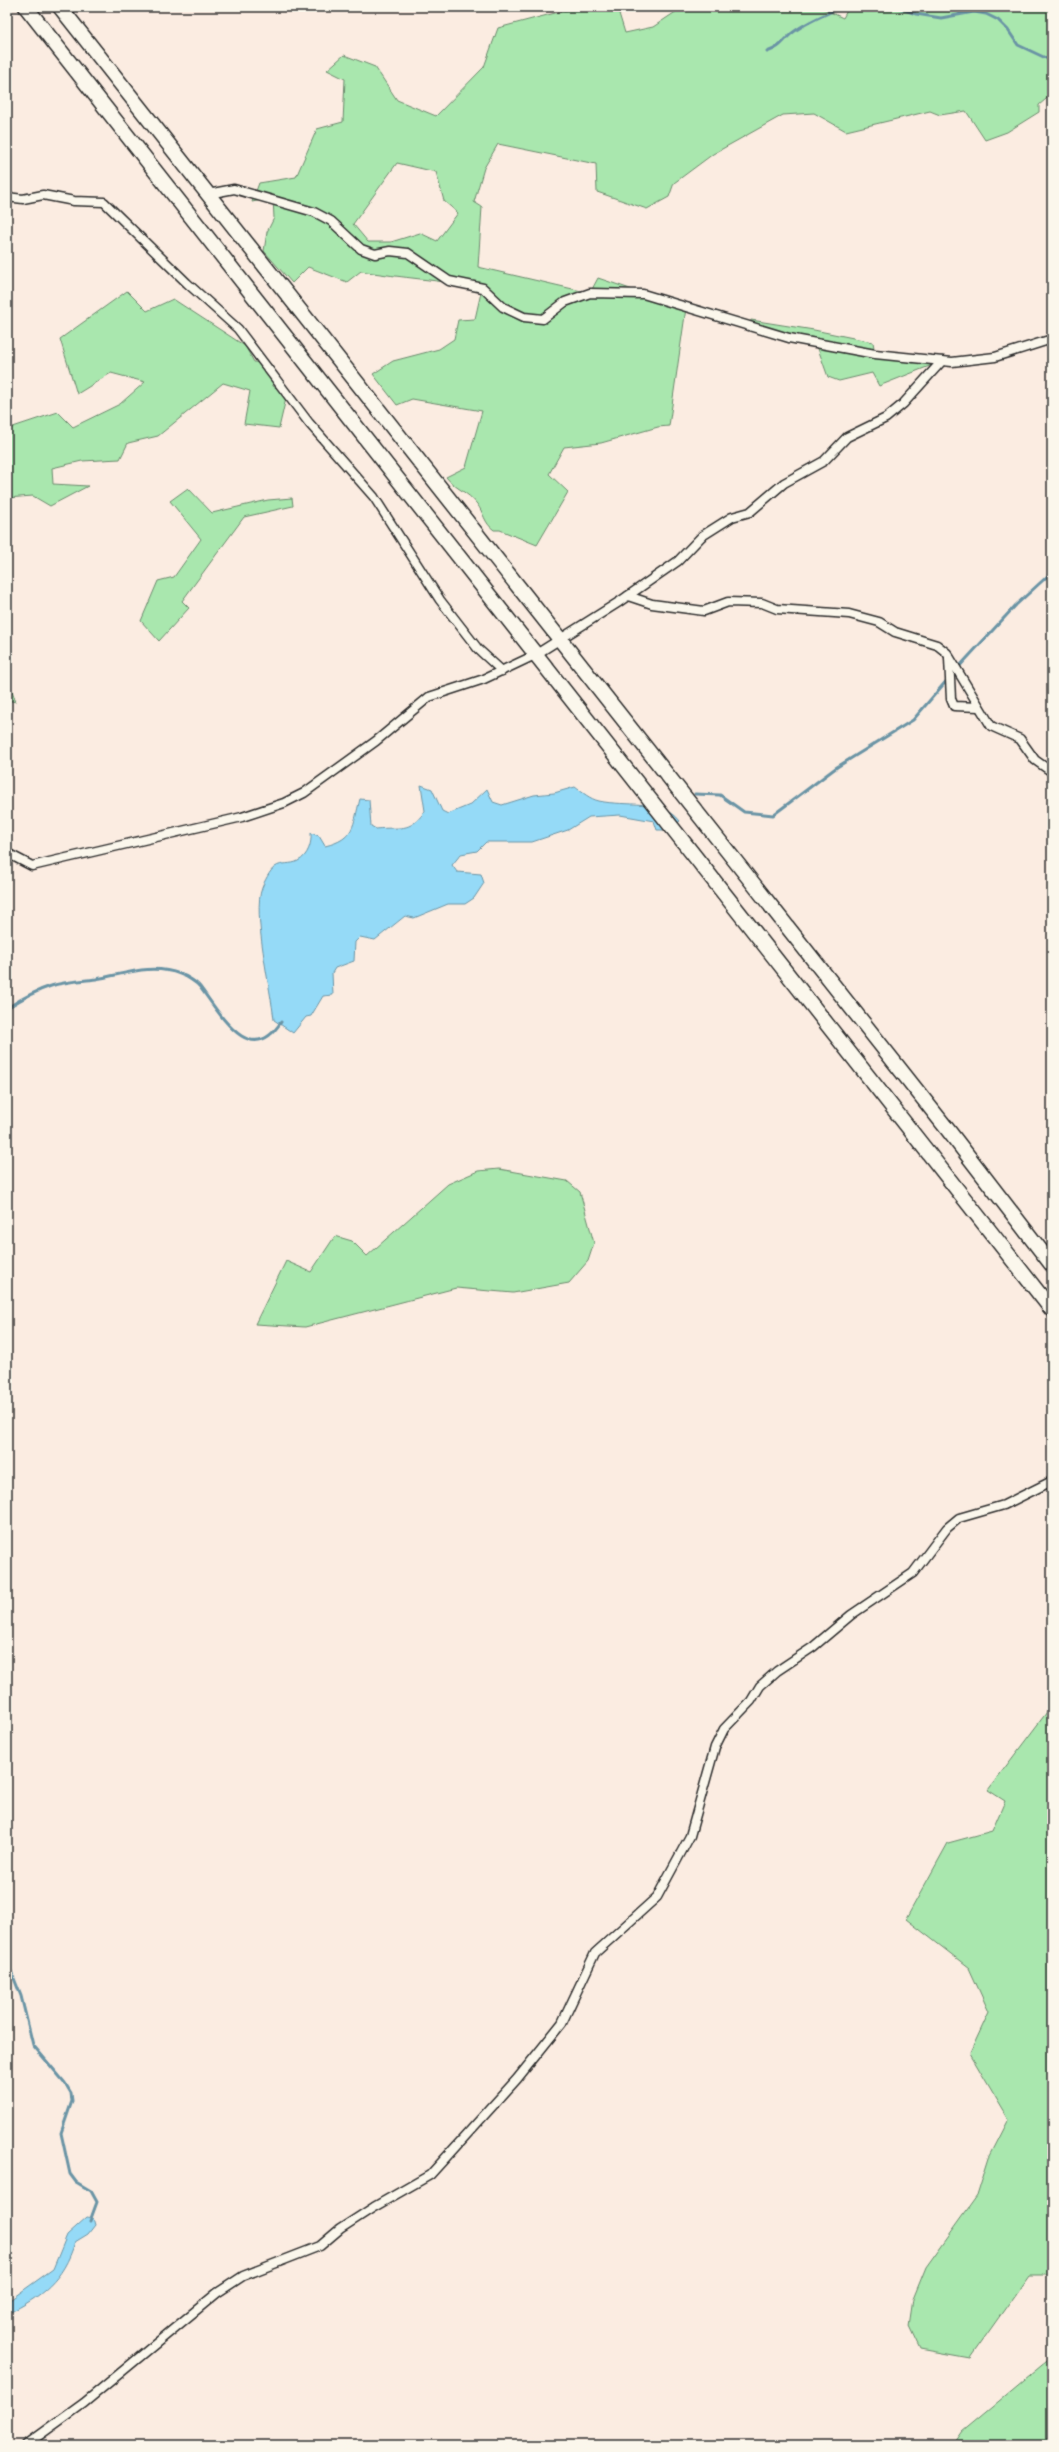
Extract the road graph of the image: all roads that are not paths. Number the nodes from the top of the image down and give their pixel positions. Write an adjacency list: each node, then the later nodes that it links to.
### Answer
1 (26, 7): 9 (highway)
2 (60, 7): 3 (highway)
3 (208, 194): 6 (street); 8 (highway)
4 (7, 197): 11 (street)
5 (1052, 339): 6 (street)
6 (942, 361): 7 (street)
7 (628, 596): 8 (street); 10 (street)
8 (560, 640): 9 (street); 15 (highway)
9 (536, 655): 11 (street); 16 (highway)
10 (949, 657): 12 (street); 12 (street)
11 (502, 671): 14 (street)
12 (979, 707): 13 (street)
13 (1052, 772)
14 (7, 853)
15 (1052, 1265)
16 (1052, 1310)
17 (1052, 1481): 18 (street)
18 (26, 2445)

